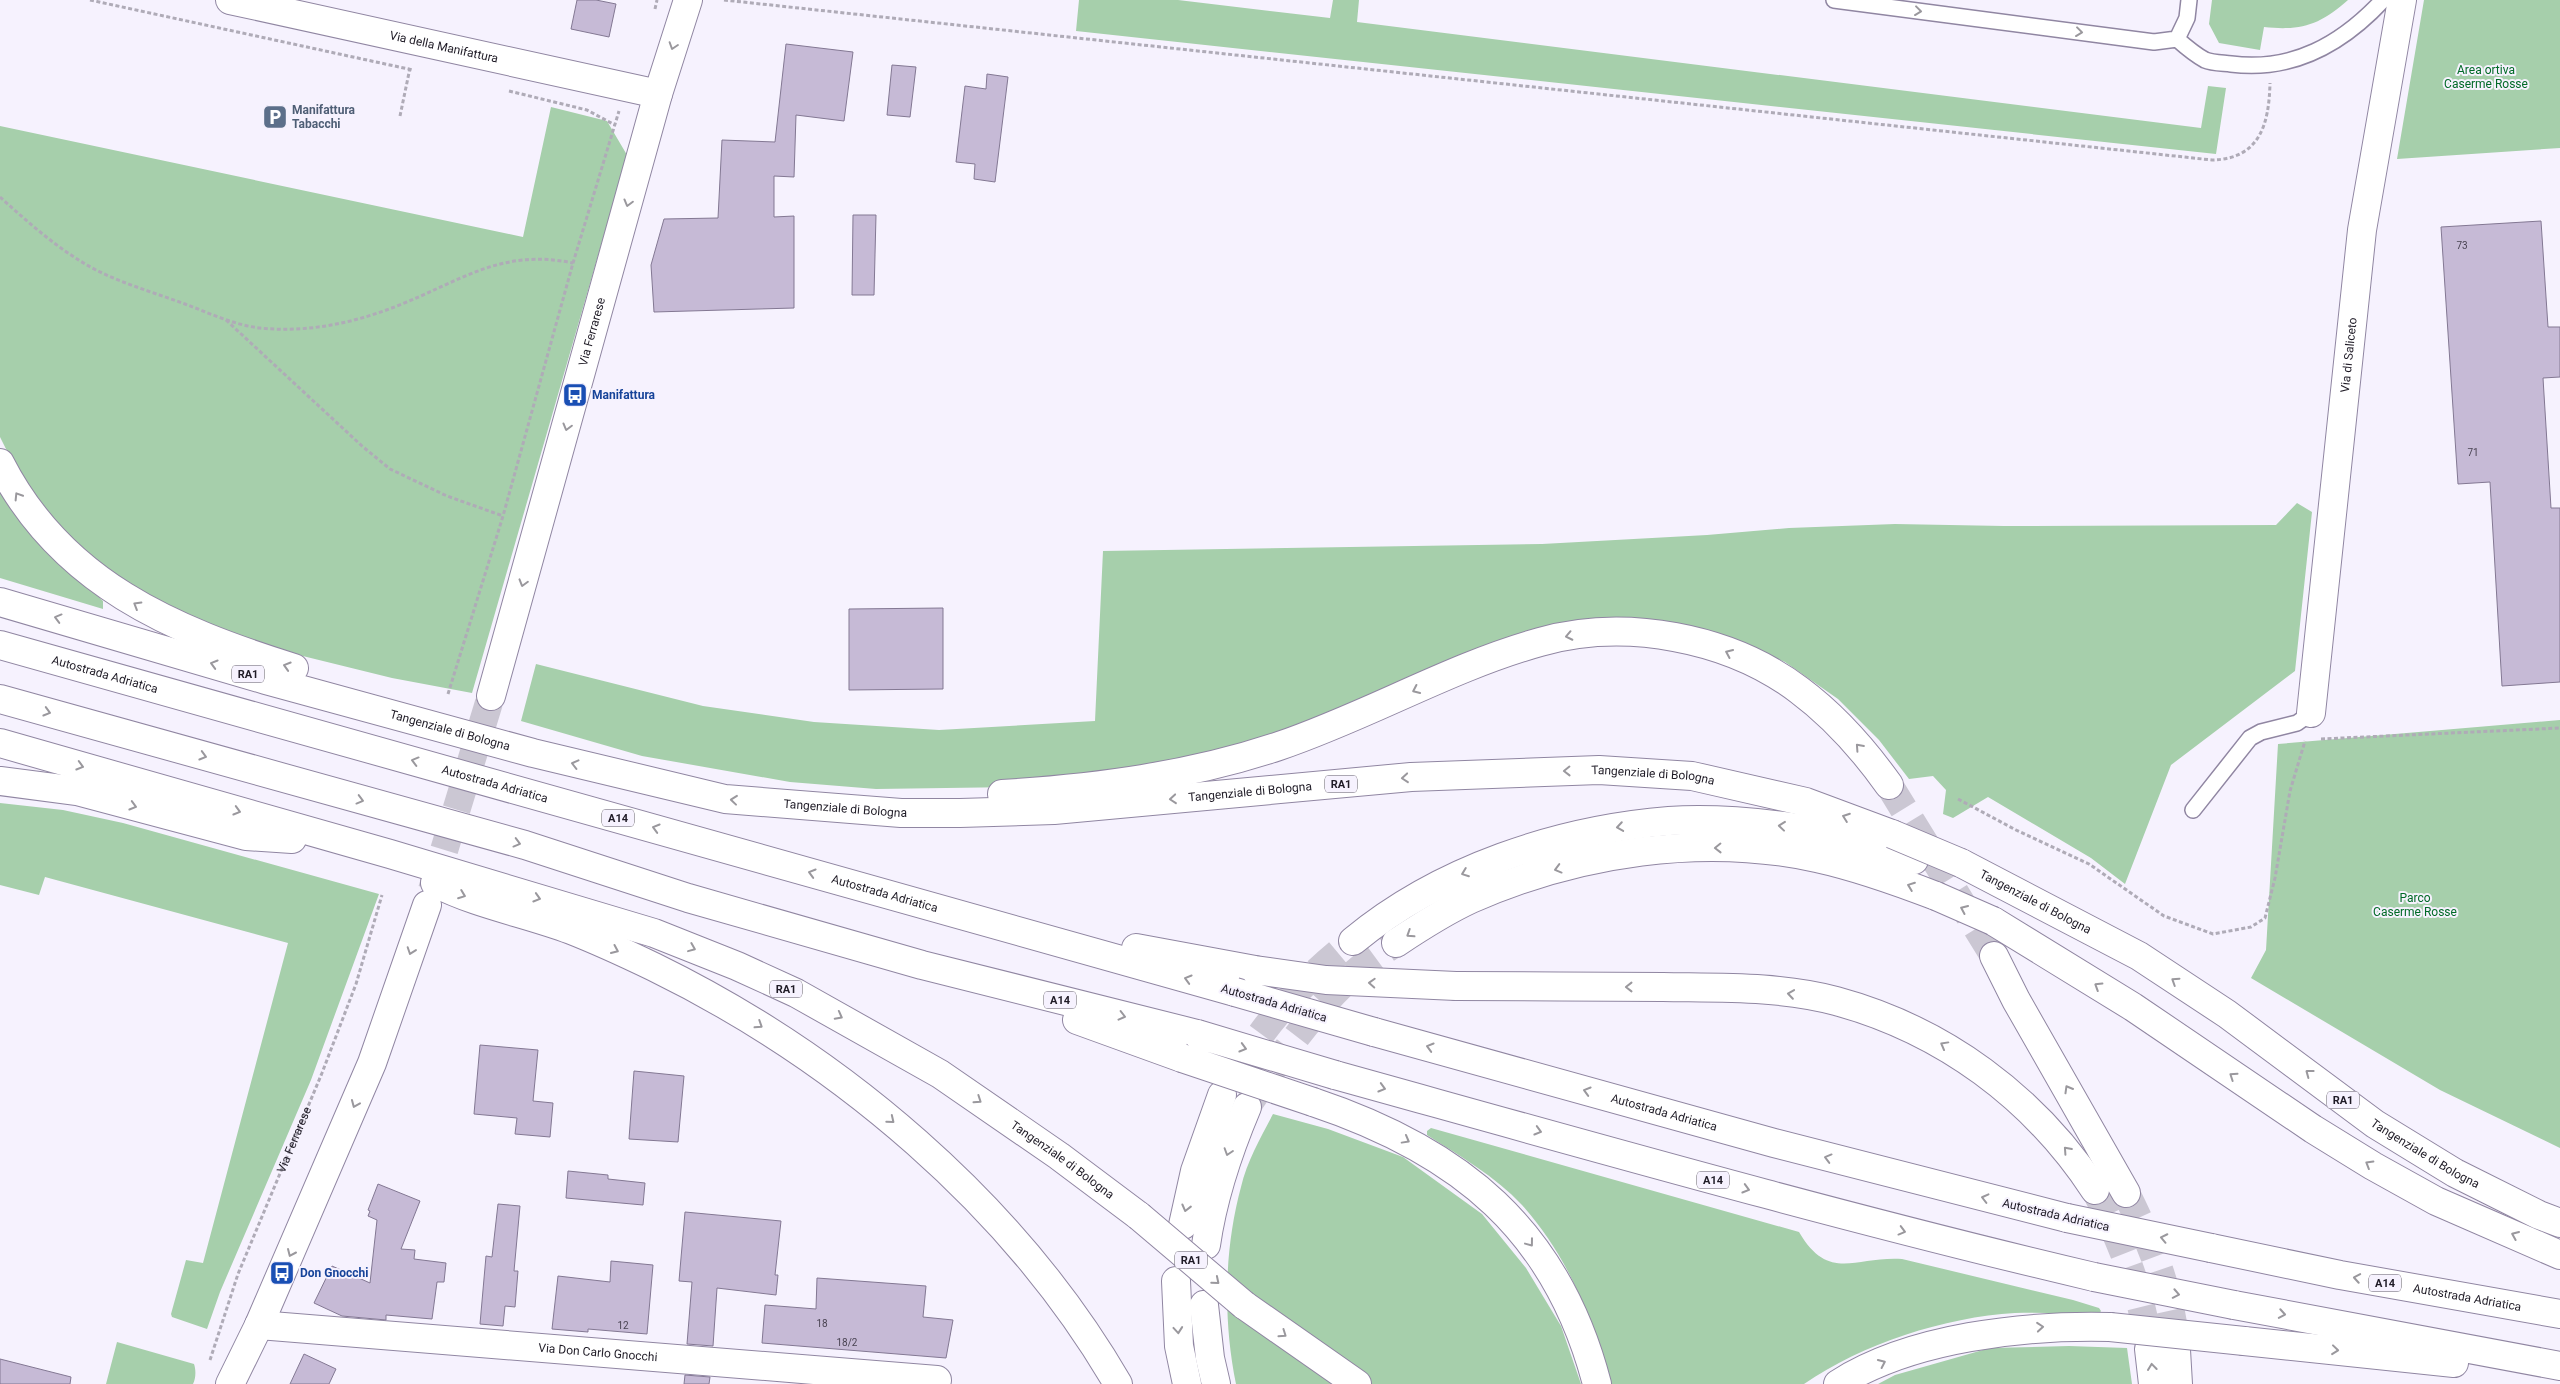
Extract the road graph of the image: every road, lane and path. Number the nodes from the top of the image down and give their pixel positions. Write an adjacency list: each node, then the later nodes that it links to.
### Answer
1 (90, 0): 12 (path)
2 (230, 0): 10 (main road, Via della Manifattura)
3 (688, 0): 15 (main road, Via Ferrarese, one-way to 15)
4 (724, 0): 11 (path)
5 (1834, 0): 9 (lane, one-way to 9)
6 (2189, 0): 9 (lane)
7 (2383, 0): 11 (lane)
8 (2402, 0): 27 (main road, Via di Saliceto)
9 (2177, 39): 11 (lane)
10 (415, 41): 12 (path); 15 (main road, Via della Manifattura)
11 (2270, 66)
12 (410, 70): 13 (path); 16 (path)
13 (419, 71)
14 (501, 89): 18 (path)
15 (658, 94): 25 (main road, Via Ferrarese, one-way to 25)
16 (400, 116)
17 (0, 197): 19 (path)
18 (573, 263): 19 (path); 21 (path)
19 (224, 318): 21 (path)
20 (0, 463): 31 (main road, one-way to 20)
21 (503, 516): 24 (path)
22 (0, 602): 31 (main road, Tangenziale di Bologna / RA1, one-way to 22)
23 (0, 645): 42 (main road, Autostrada Adriatica / A14, one-way to 23)
24 (448, 694)
25 (491, 696)
26 (0, 699): 46 (main road, A14, one-way to 46)
27 (2311, 713): 29 (path); 36 (lane)
28 (2560, 728): 29 (path)
29 (2306, 741): 34 (path)
30 (0, 743): 37 (main road, Tangenziale di Bologna / RA1, one-way to 37)
31 (497, 743): 35 (main road, Tangenziale di Bologna / RA1, one-way to 31)
32 (0, 781): 37 (main road, one-way to 37)
33 (1889, 785): 35 (main road, one-way to 35)
34 (1958, 799)
35 (782, 805): 39 (main road, Tangenziale di Bologna / RA1, one-way to 35, bridge)
36 (2193, 810)
37 (353, 844): 38 (main road, Tangenziale di Bologna / RA1)
38 (390, 854): 66 (main road, one-way to 66); 69 (main road, Tangenziale di Bologna / RA1, one-way to 69, bridge)
39 (1965, 870): 43 (main road, one-way to 43); 51 (main road, Tangenziale di Bologna / RA1, one-way to 39)
40 (382, 895): 61 (path, Via Ferrarese)
41 (427, 905): 58 (main road, one-way to 58)
42 (977, 919): 49 (main road, one-way to 42, bridge); 57 (main road, Autostrada Adriatica / A14, one-way to 42, bridge)
43 (1353, 941)
44 (1396, 942): 54 (main road, one-way to 44, bridge)
45 (1994, 956): 50 (main road, one-way to 45)
46 (922, 966): 62 (main road, A14, one-way to 62, bridge); 70 (main road, one-way to 70, bridge)
47 (1222, 1095): 52 (main road, one-way to 52)
48 (1247, 1107): 53 (main road, one-way to 53)
49 (2095, 1190)
50 (2126, 1193)
51 (2560, 1223)
52 (1182, 1226)
53 (1206, 1245)
54 (2560, 1255)
55 (1176, 1281): 67 (main road, one-way to 67)
56 (1204, 1305): 68 (main road)
57 (2560, 1314)
58 (259, 1325): 64 (main road, Via Don Carlo Gnocchi); 65 (main road)
59 (2149, 1349): 72 (main road, one-way to 59)
60 (2176, 1350): 73 (main road)
61 (208, 1366)
62 (2560, 1366)
63 (2560, 1374): 71 (main road, one-way to 63, bridge)
64 (937, 1380)
65 (230, 1384)
66 (1118, 1384)
67 (1187, 1384)
68 (1216, 1384)
69 (1357, 1384)
70 (1597, 1384)
71 (1838, 1384)
72 (2153, 1384)
73 (2178, 1384)

